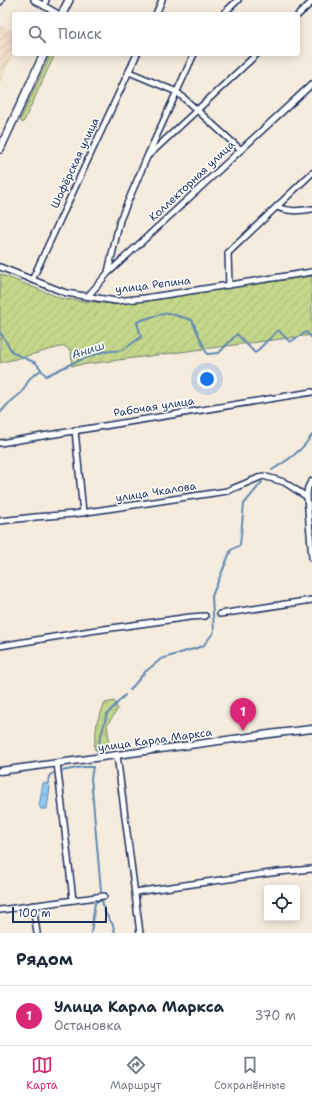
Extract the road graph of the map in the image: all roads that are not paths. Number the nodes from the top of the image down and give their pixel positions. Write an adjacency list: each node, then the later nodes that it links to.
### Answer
1 (69, 0): 7 (main road)
2 (162, 0): 8 (street)
3 (238, 0): 9 (street)
4 (41, 2): 6 (street)
5 (312, 2): 10 (street)
6 (55, 12)
7 (63, 12)
8 (157, 12)
9 (225, 12)
10 (300, 14)
11 (43, 56): 19 (main road)
12 (136, 56): 15 (street, Шофёрская улица)
13 (193, 56): 17 (street)
14 (255, 56): 18 (street)
15 (129, 72): 17 (street); 28 (street, Шофёрская улица)
16 (312, 84): 20 (street, Коллекторная улица)
17 (177, 92): 18 (street); 21 (street)
18 (197, 109): 20 (street); 21 (street)
19 (0, 148)
20 (240, 149): 27 (street, Коллекторная улица)
21 (147, 157): 27 (street)
22 (312, 173): 23 (street)
23 (277, 207): 24 (street); 29 (street)
24 (312, 210)
25 (0, 267): 28 (street, улица Репина)
26 (312, 272): 29 (street, улица Репина)
27 (108, 273): 30 (street, Коллекторная улица)
28 (32, 280): 30 (street, улица Репина)
29 (230, 285): 30 (street, улица Репина)
30 (88, 296)
31 (312, 392): 32 (street, Рабочая улица)
32 (74, 430): 33 (street, Рабочая улица); 36 (street)
33 (0, 443)
34 (312, 481): 35 (street)
35 (307, 497): 36 (street, улица Чкалова); 38 (street)
36 (83, 513): 37 (street, улица Чкалова)
37 (0, 521)
38 (312, 558)
39 (312, 600): 40 (street)
40 (220, 614)
41 (205, 616): 42 (street)
42 (0, 646)
43 (312, 729): 44 (street, улица Карла Маркса)
44 (117, 755): 45 (street, улица Карла Маркса); 48 (street)
45 (57, 763): 46 (street, улица Карла Маркса); 50 (street)
46 (0, 771)
47 (312, 869): 48 (street)
48 (135, 892): 54 (street)
49 (104, 896): 50 (street)
50 (73, 900): 51 (street)
51 (33, 905): 52 (street); 53 (street)
52 (0, 910)
53 (37, 933)
54 (140, 933)

